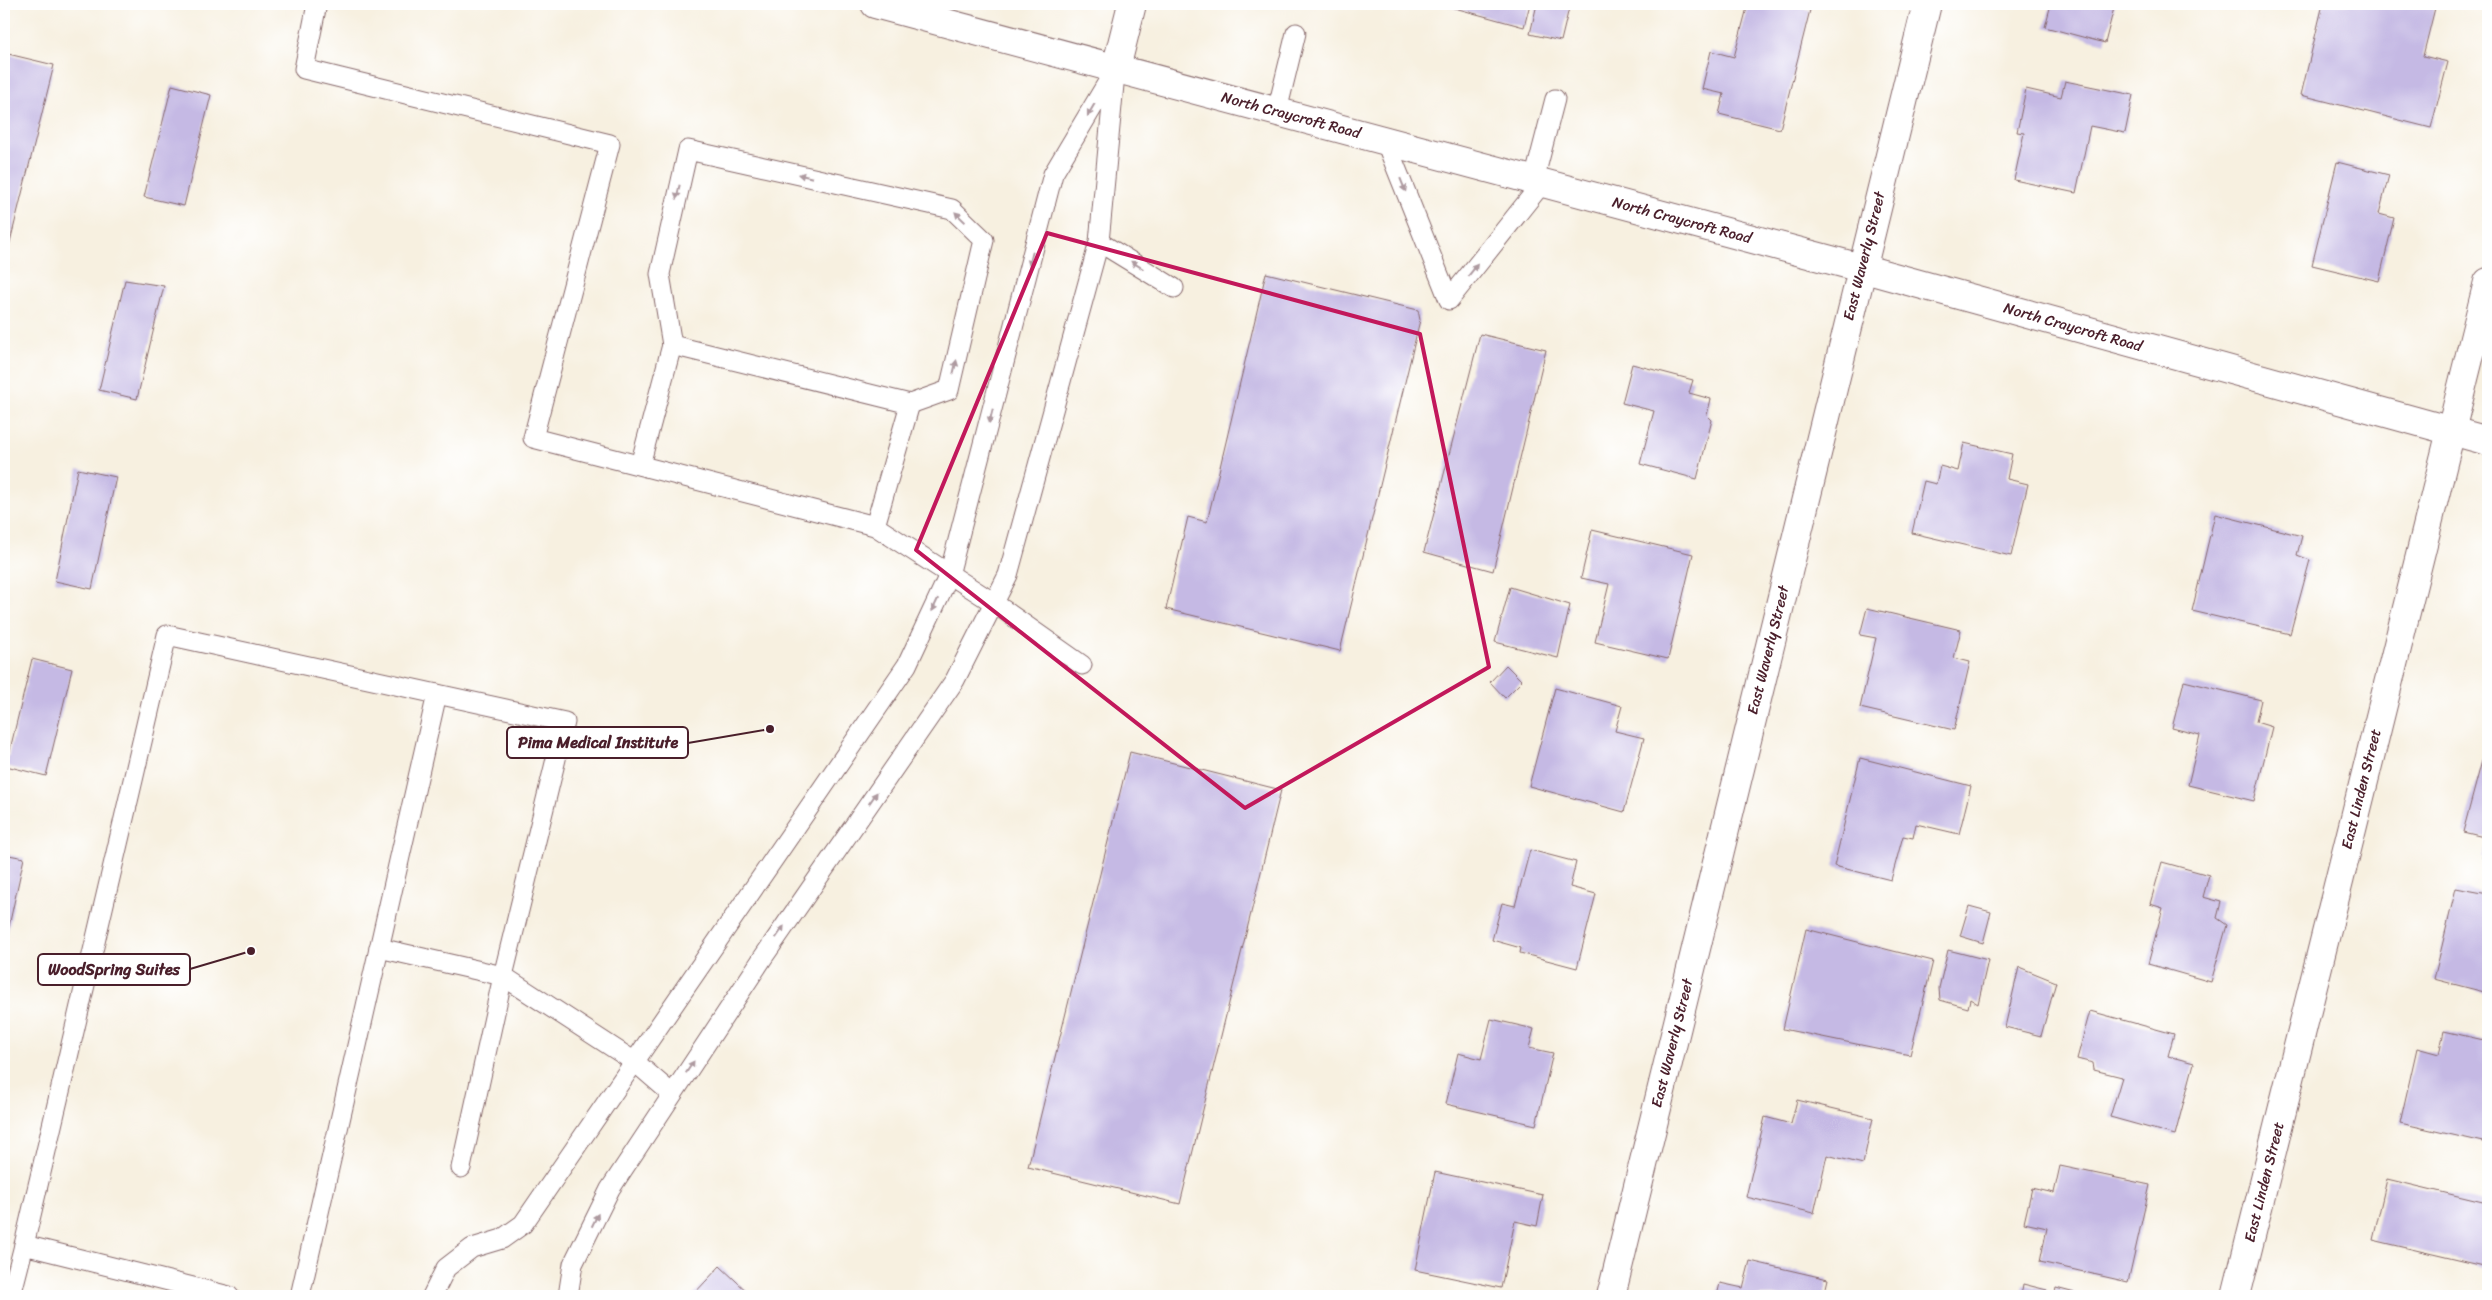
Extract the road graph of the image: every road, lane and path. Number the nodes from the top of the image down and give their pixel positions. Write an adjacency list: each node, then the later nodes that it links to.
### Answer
1 (317, 4): 19 (lane)
2 (875, 4): 6 (street, North Craycroft Road)
3 (1132, 4): 6 (street)
4 (1927, 4): 12 (street, East Waverly Street)
5 (1296, 33): 8 (lane)
6 (1116, 68): 8 (street, North Craycroft Road); 11 (lane); 21 (lane, one-way to 21)
7 (1555, 99): 10 (lane)
8 (1277, 111): 9 (street, North Craycroft Road)
9 (1385, 140): 10 (street, North Craycroft Road); 10 (lane, one-way to 10)
10 (1538, 181): 12 (street, North Craycroft Road)
11 (1099, 242): 14 (lane, one-way to 11); 22 (lane)
12 (1861, 268): 17 (street, North Craycroft Road); 36 (street, East Waverly Street)
13 (2488, 282): 17 (street, East Linden Street)
14 (1174, 288)
15 (672, 345): 16 (lane); 16 (lane, one-way to 15); 19 (lane)
16 (910, 404): 20 (lane)
17 (2450, 431): 18 (street, North Craycroft Road); 37 (street, East Linden Street)
18 (2488, 441)
19 (640, 465): 20 (lane)
20 (875, 526): 21 (lane)
21 (949, 576): 22 (lane); 27 (lane, one-way to 27)
22 (994, 603): 23 (lane); 28 (lane, one-way to 22)
23 (1082, 665)
24 (437, 694): 25 (lane); 26 (lane); 30 (lane)
25 (379, 948): 26 (lane); 33 (lane)
26 (503, 976): 27 (lane); 29 (lane)
27 (635, 1062): 28 (lane); 34 (lane)
28 (672, 1094): 35 (lane, one-way to 28)
29 (461, 1168)
30 (24, 1245): 31 (lane); 32 (lane)
31 (11, 1296)
32 (229, 1296)
33 (300, 1296)
34 (432, 1296)
35 (568, 1296)
36 (1610, 1296)
37 (2236, 1296)

